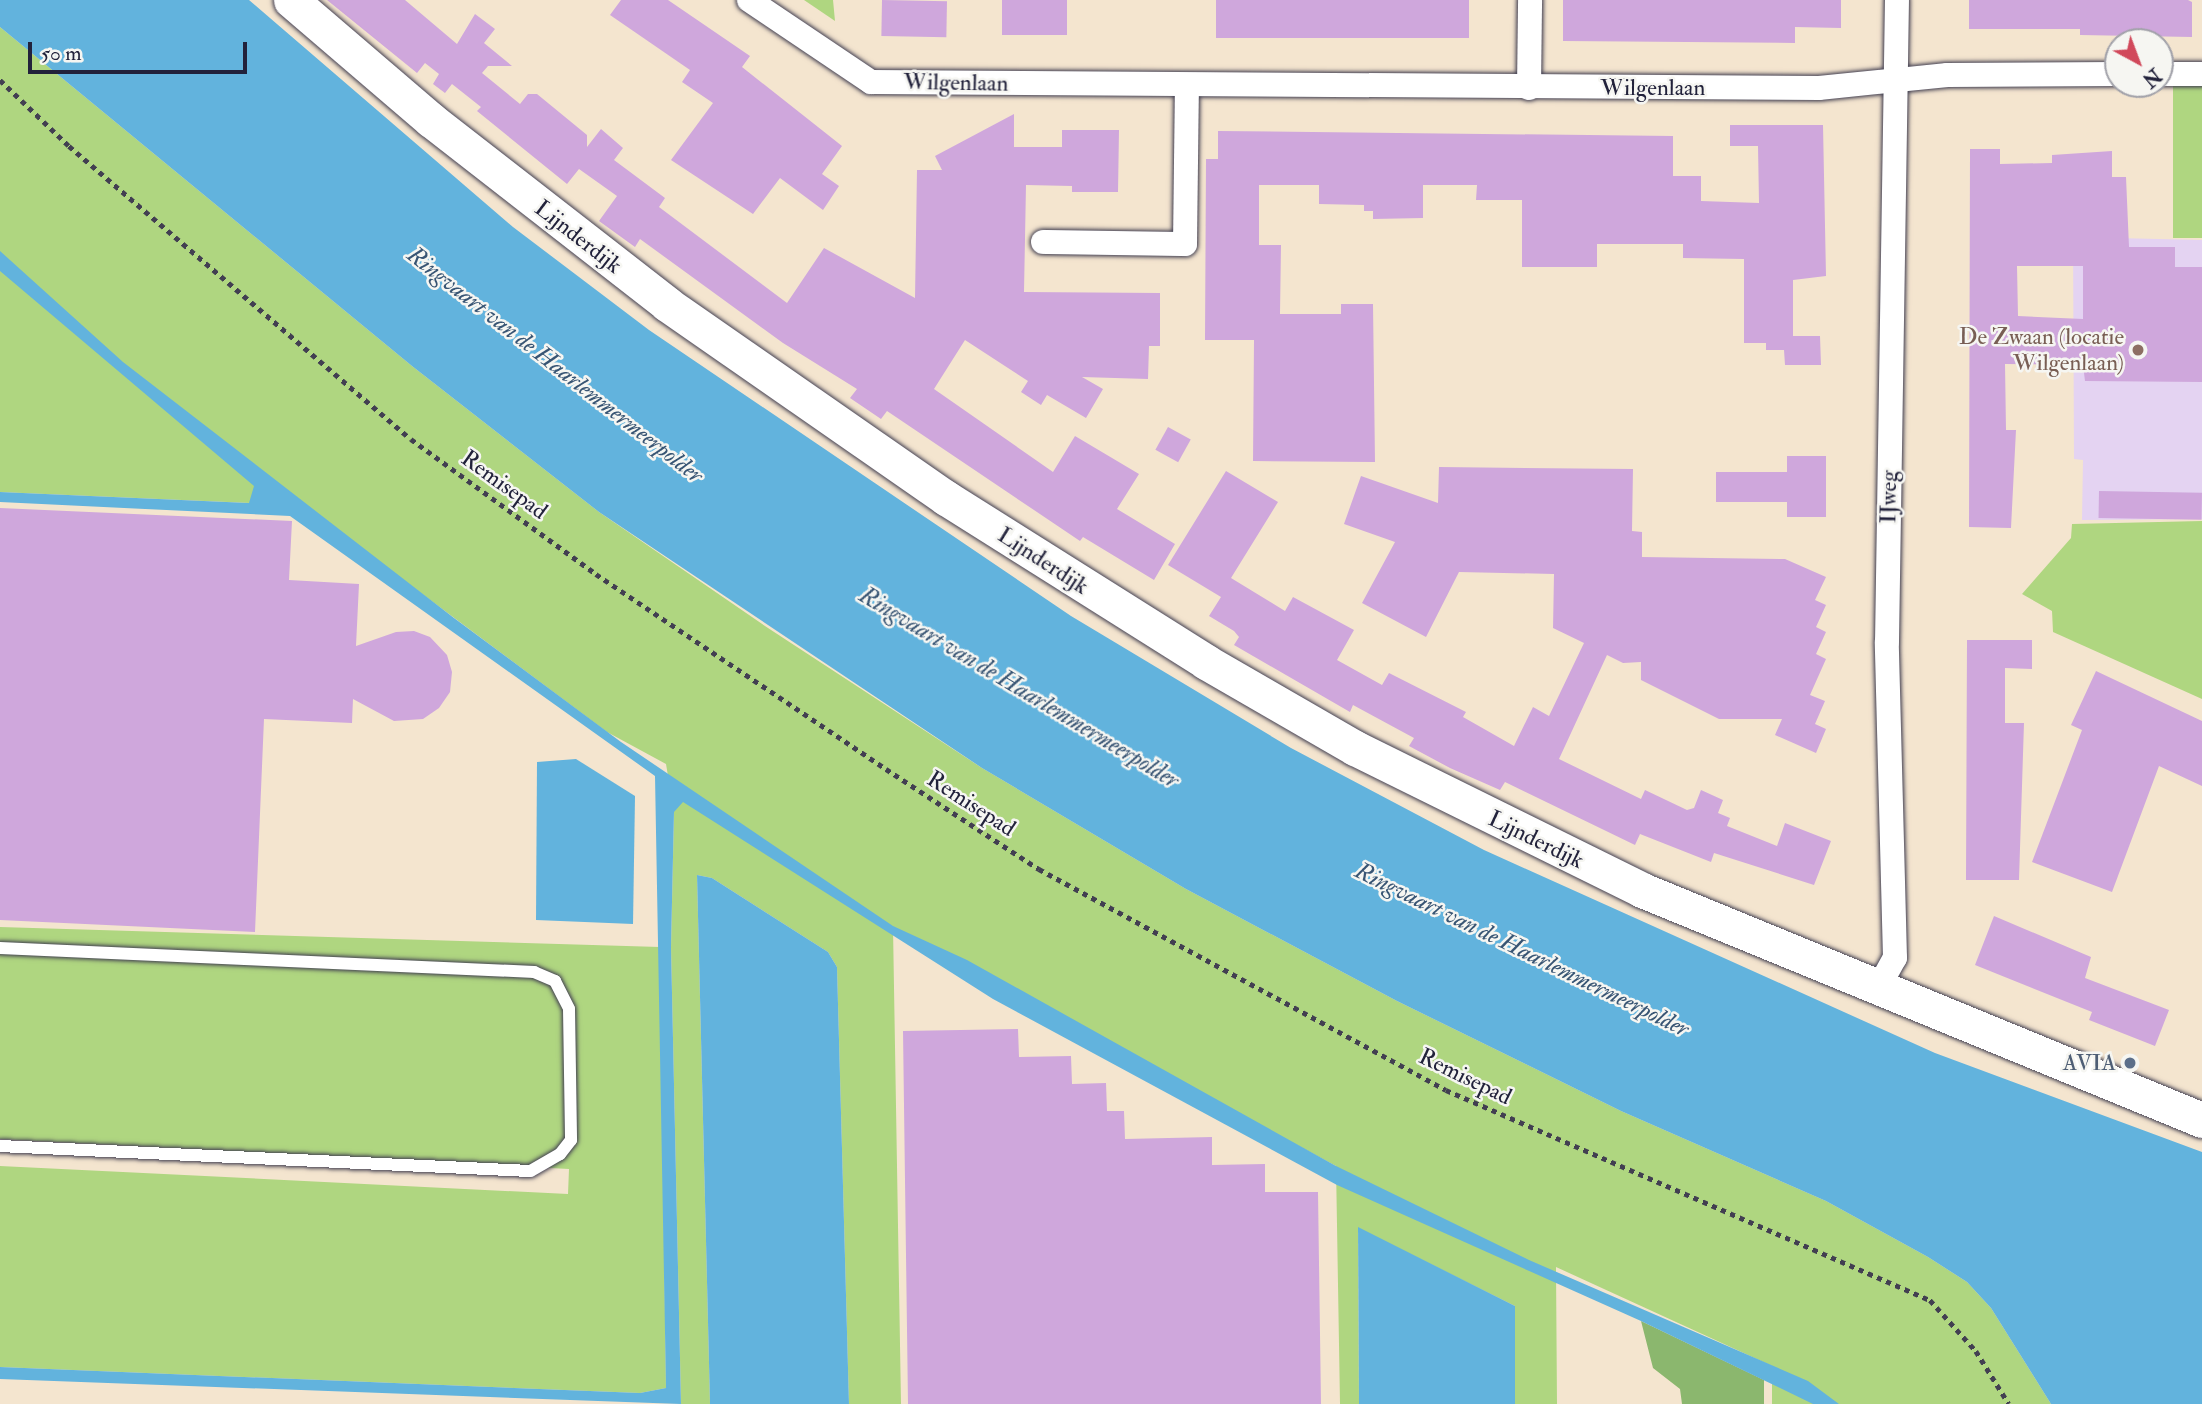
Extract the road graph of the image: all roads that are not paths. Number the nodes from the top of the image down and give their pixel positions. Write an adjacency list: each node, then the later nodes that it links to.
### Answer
1 (291, 0): 13 (street, Lijnderdijk)
2 (749, 0): 9 (street, Wilgenlaan)
3 (1530, 0): 10 (street)
4 (1897, 0): 8 (street, IJweg)
5 (2104, 74): 8 (street, Wilgenlaan)
6 (2174, 74): 7 (street)
7 (2202, 75)
8 (1898, 82): 10 (street, Wilgenlaan); 13 (street, IJweg)
9 (1187, 85): 10 (street, Wilgenlaan); 11 (street)
10 (1529, 88)
11 (1043, 243)
12 (0, 948): 15 (lane)
13 (1877, 990): 14 (street, Lijnderdijk)
14 (2202, 1120)
15 (0, 1146)

